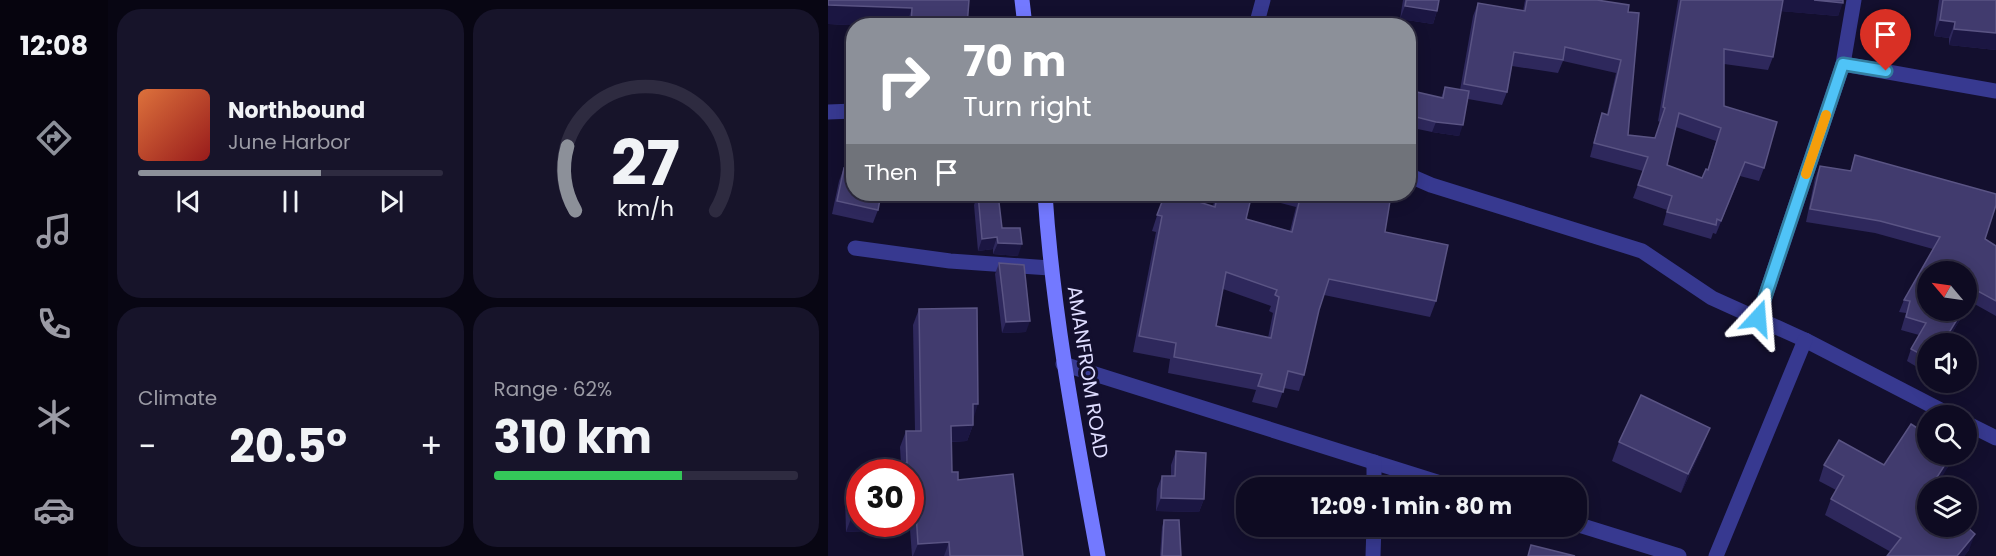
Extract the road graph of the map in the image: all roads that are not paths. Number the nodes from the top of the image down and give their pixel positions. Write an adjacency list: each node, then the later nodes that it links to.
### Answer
1 (1022, 0): 4 (street)
2 (1263, 0): 5 (street)
3 (1854, 0): 6 (street)
4 (1023, 18)
5 (1258, 18)
6 (1843, 64): 7 (street); 14 (street)
7 (1996, 91)
8 (846, 111): 9 (street)
9 (828, 112)
10 (1416, 178): 14 (street)
11 (1045, 201): 13 (street, AMANFROM ROAD)
12 (855, 248): 13 (street)
13 (1050, 268): 16 (street, AMANFROM ROAD)
14 (1758, 318): 15 (street)
15 (1804, 340): 17 (street); 28 (street)
16 (1063, 364): 20 (street); 25 (street, AMANFROM ROAD)
17 (1931, 405)
18 (1977, 428): 19 (street)
19 (1996, 438)
20 (1374, 462): 21 (street); 22 (street)
21 (1374, 477)
22 (1421, 477)
23 (1587, 527): 27 (street)
24 (1374, 537): 26 (street)
25 (1098, 556)
26 (1373, 556)
27 (1679, 556)
28 (1716, 556)

